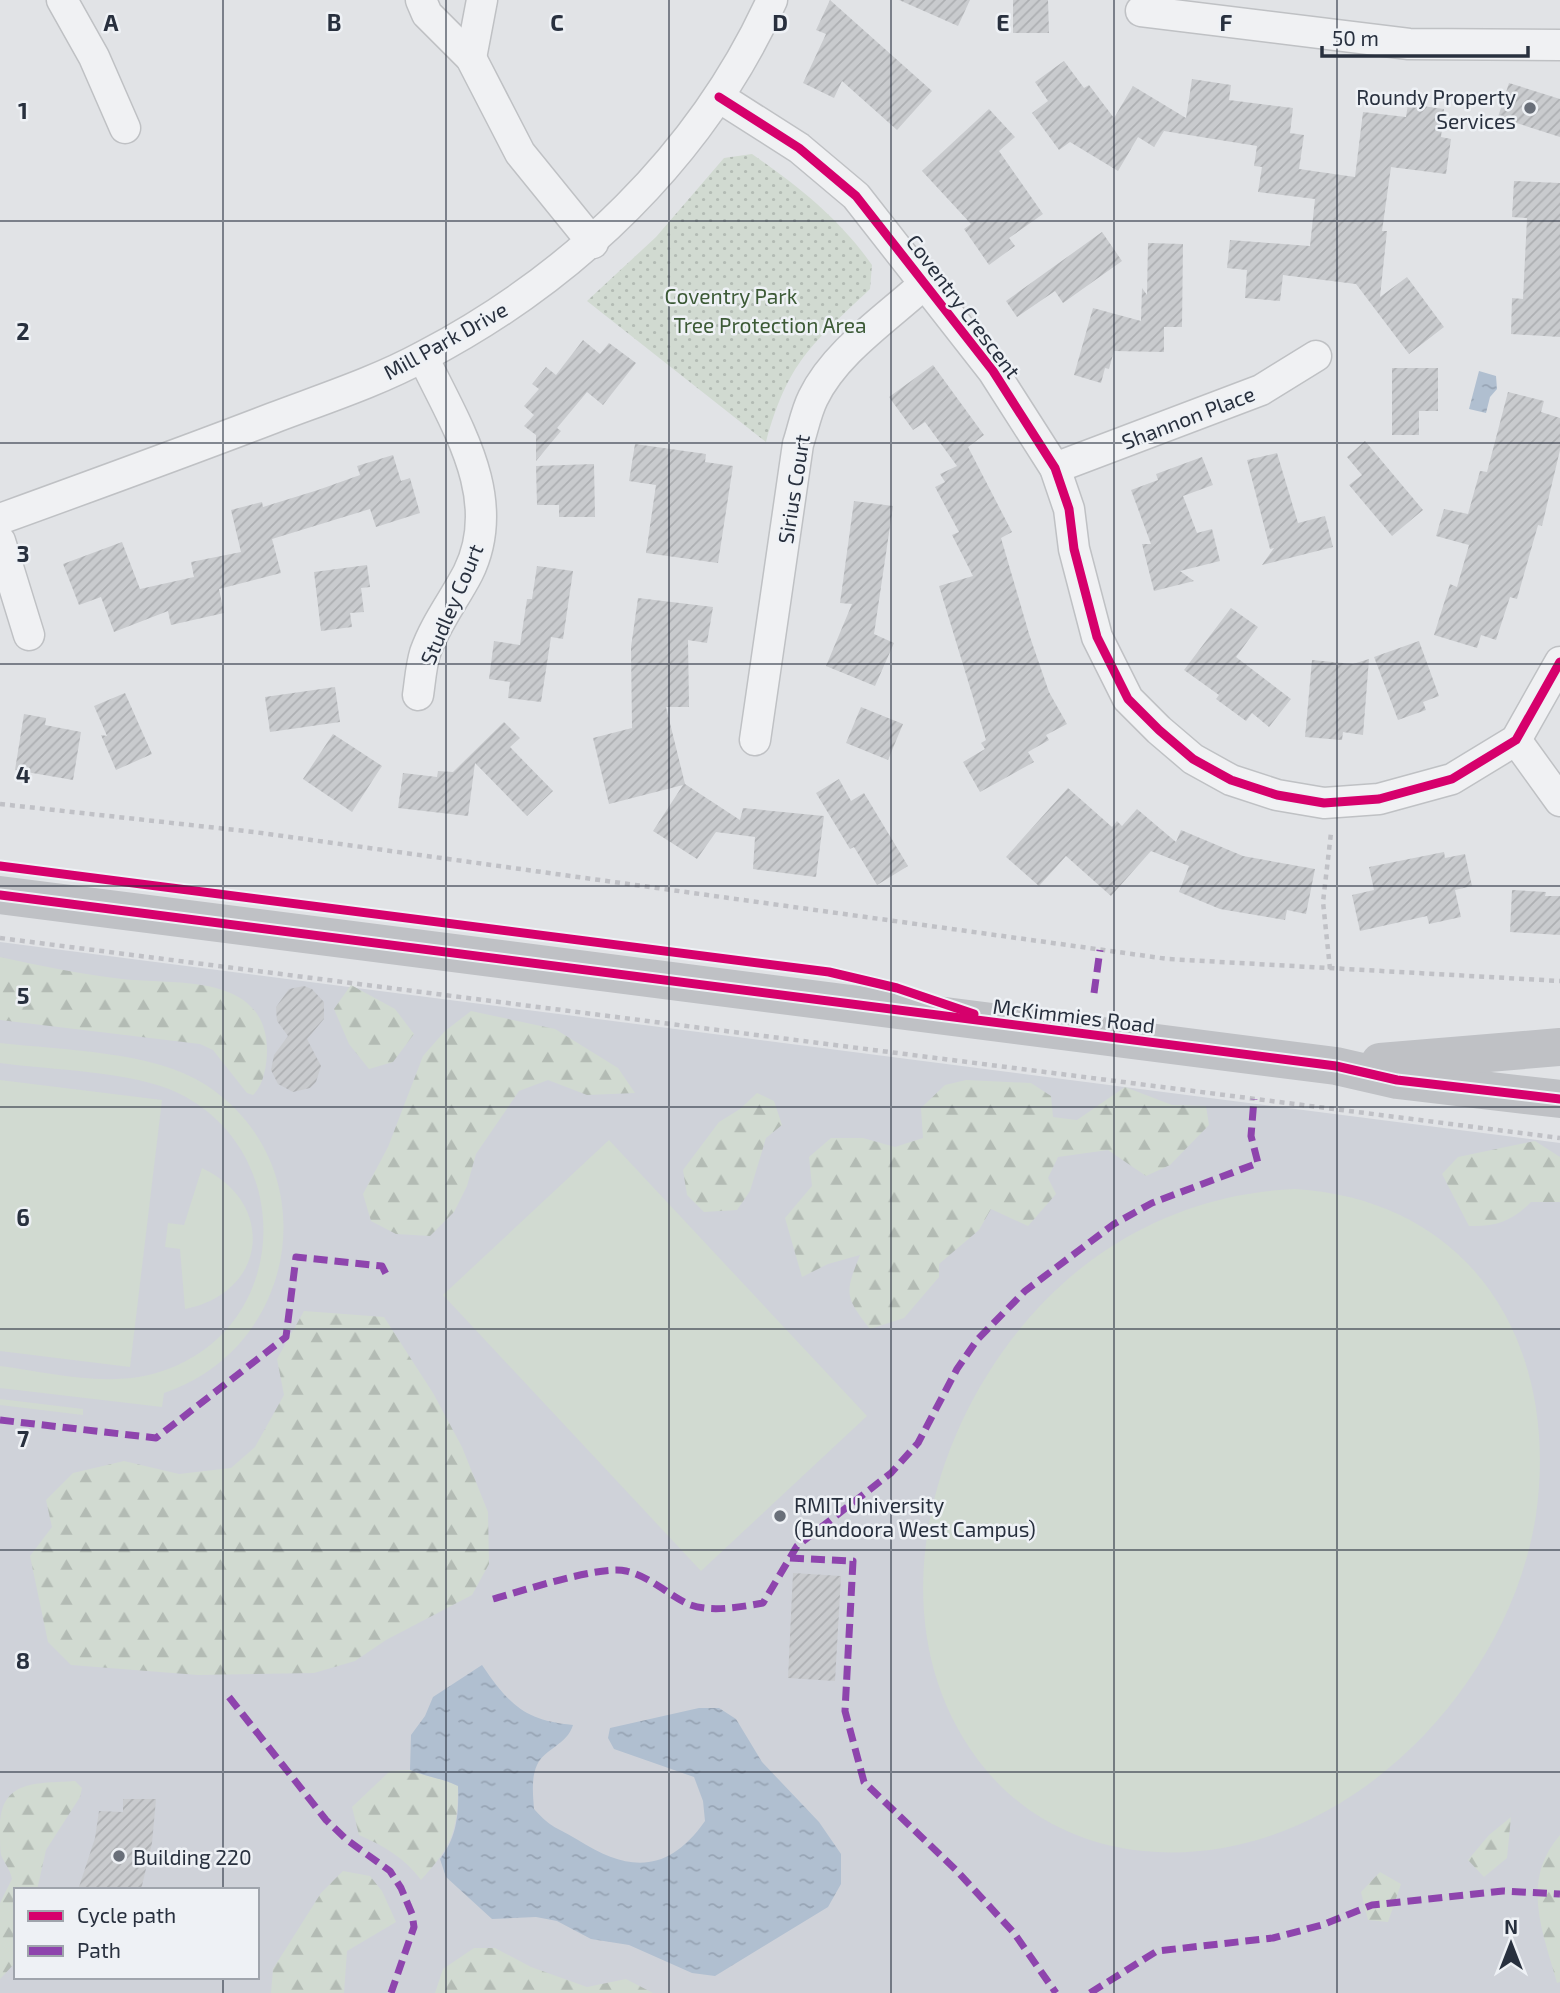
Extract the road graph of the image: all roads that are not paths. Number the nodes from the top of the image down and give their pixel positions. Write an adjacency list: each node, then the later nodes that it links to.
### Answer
1 (62, 0): 9 (street)
2 (421, 0): 7 (street)
3 (482, 0): 7 (street)
4 (772, 0): 8 (street, Mill Park Drive)
5 (1141, 11): 6 (street)
6 (1560, 45)
7 (471, 58): 10 (street)
8 (719, 97): 10 (street, Mill Park Drive); 11 (street, Coventry Crescent)
9 (125, 128)
10 (593, 243): 13 (street, Mill Park Drive)
11 (924, 284): 14 (street, Coventry Crescent); 20 (street, Sirius Court)
12 (1316, 356): 14 (street, Shannon Place)
13 (423, 357): 15 (street, Mill Park Drive); 19 (street, Studley Court)
14 (1055, 468): 21 (street, Coventry Crescent)
15 (0, 519)
16 (0, 541): 17 (street)
17 (29, 635)
18 (1560, 662): 21 (street, Coventry Crescent)
19 (418, 695)
20 (755, 740)
21 (1516, 740): 22 (street)
22 (1560, 801)
23 (0, 895): 25 (main road, McKimmies Road)
24 (1560, 1047): 25 (main road, McKimmies Road)
25 (1336, 1066): 26 (main road, McKimmies Road)
26 (1560, 1099)

